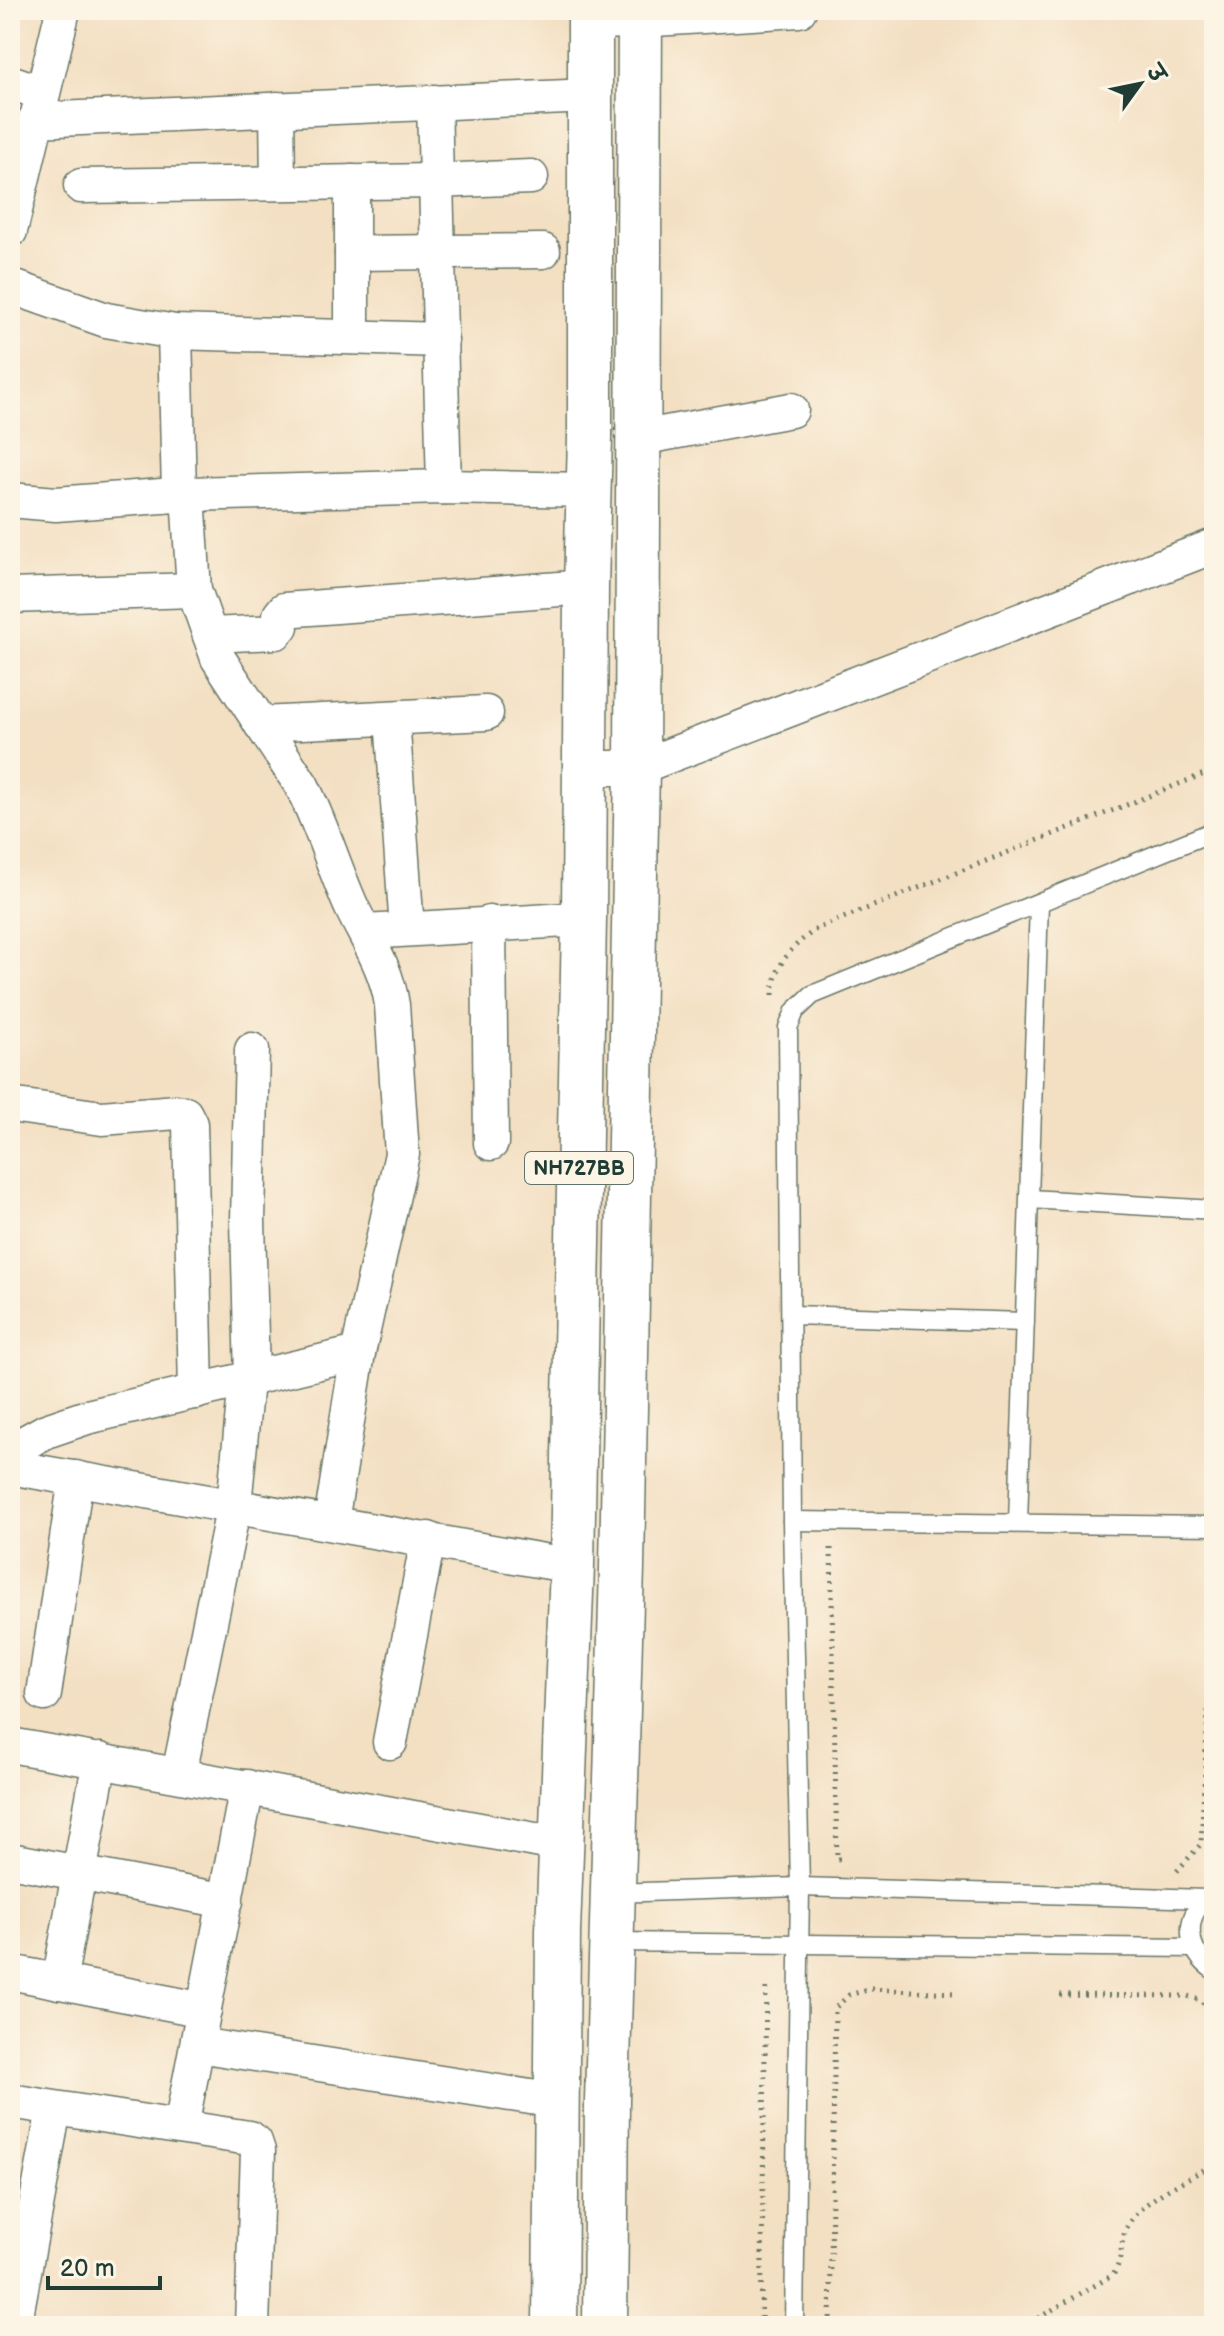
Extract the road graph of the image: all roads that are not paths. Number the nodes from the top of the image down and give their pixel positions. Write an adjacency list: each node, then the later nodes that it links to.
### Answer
1 (63, 10): 6 (street)
2 (799, 10): 3 (street)
3 (640, 15): 4 (street); 23 (highway, NH727BB)
4 (590, 16): 5 (highway, NH727BB)
5 (590, 96): 7 (street); 25 (highway, NH727BB)
6 (29, 99): 8 (street); 14 (street)
7 (434, 102): 8 (street); 10 (street)
8 (277, 109): 12 (street)
9 (531, 177): 10 (street)
10 (436, 181): 11 (street); 17 (street)
11 (352, 182): 12 (street); 16 (street)
12 (278, 183): 13 (street)
13 (81, 186)
14 (11, 219)
15 (543, 251): 17 (street)
16 (352, 253): 17 (street); 20 (street)
17 (438, 254): 21 (street)
18 (10, 286): 19 (street)
19 (175, 332): 20 (street); 26 (street)
20 (352, 337): 21 (street)
21 (441, 340): 24 (street)
22 (791, 410): 23 (street)
23 (640, 438): 37 (highway, NH727BB)
24 (444, 487): 25 (street); 26 (street)
25 (589, 490): 29 (highway, NH727BB)
26 (183, 494): 27 (street); 30 (street)
27 (10, 500)
28 (1214, 546): 37 (street)
29 (586, 587): 32 (street); 36 (highway, NH727BB)
30 (194, 590): 31 (street); 32 (street)
31 (10, 596)
32 (210, 635): 35 (street)
33 (486, 713): 34 (street)
34 (392, 718): 35 (street); 42 (street)
35 (261, 724): 43 (street)
36 (586, 768): 37 (street); 40 (highway, NH727BB)
37 (637, 768): 74 (highway, NH727BB)
38 (1214, 831): 39 (lane)
39 (1039, 903): 47 (lane); 49 (lane)
40 (584, 919): 41 (street); 63 (highway, NH727BB)
41 (489, 923): 42 (street); 46 (street)
42 (407, 929): 43 (street)
43 (365, 932): 51 (street)
44 (252, 1050): 52 (street)
45 (10, 1105): 53 (street)
46 (491, 1143)
47 (1030, 1199): 48 (lane); 50 (lane)
48 (1214, 1210)
49 (791, 1315): 50 (lane); 58 (lane)
50 (1025, 1322): 60 (lane)
51 (358, 1353): 52 (street); 59 (street)
52 (249, 1380): 53 (street); 57 (street)
53 (196, 1392): 54 (street)
54 (10, 1451)
55 (10, 1467): 56 (street)
56 (76, 1478): 57 (street); 64 (street)
57 (234, 1505): 59 (street); 68 (street)
58 (792, 1521): 60 (lane); 73 (lane)
59 (331, 1522): 62 (street)
60 (1018, 1522): 61 (lane)
61 (1214, 1526)
62 (428, 1539): 63 (street); 65 (street)
63 (572, 1566): 70 (highway, NH727BB)
64 (44, 1694)
65 (390, 1742)
66 (10, 1745): 67 (street)
67 (100, 1760): 68 (street); 72 (street)
68 (179, 1774): 69 (street)
69 (247, 1787): 70 (street); 76 (street)
70 (563, 1845): 86 (highway, NH727BB)
71 (10, 1860): 72 (street)
72 (80, 1873): 76 (street); 82 (street)
73 (800, 1887): 74 (lane); 75 (lane); 78 (lane)
74 (613, 1893): 77 (highway, NH727BB)
75 (1210, 1896): 79 (lane)
76 (226, 1901): 83 (street)
77 (611, 1942): 78 (lane); 92 (highway, NH727BB)
78 (799, 1946): 79 (lane); 93 (lane)
79 (1194, 1948): 80 (lane)
80 (1214, 1970)
81 (10, 1972): 82 (street)
82 (59, 1982): 83 (street)
83 (204, 2010): 84 (street)
84 (198, 2045): 86 (street); 88 (street)
85 (10, 2101): 87 (street)
86 (556, 2101): 91 (highway, NH727BB)
87 (54, 2109): 88 (street); 89 (street)
88 (181, 2127): 90 (street)
89 (14, 2326)
90 (252, 2326)
91 (555, 2326)
92 (605, 2326)
93 (794, 2326)

